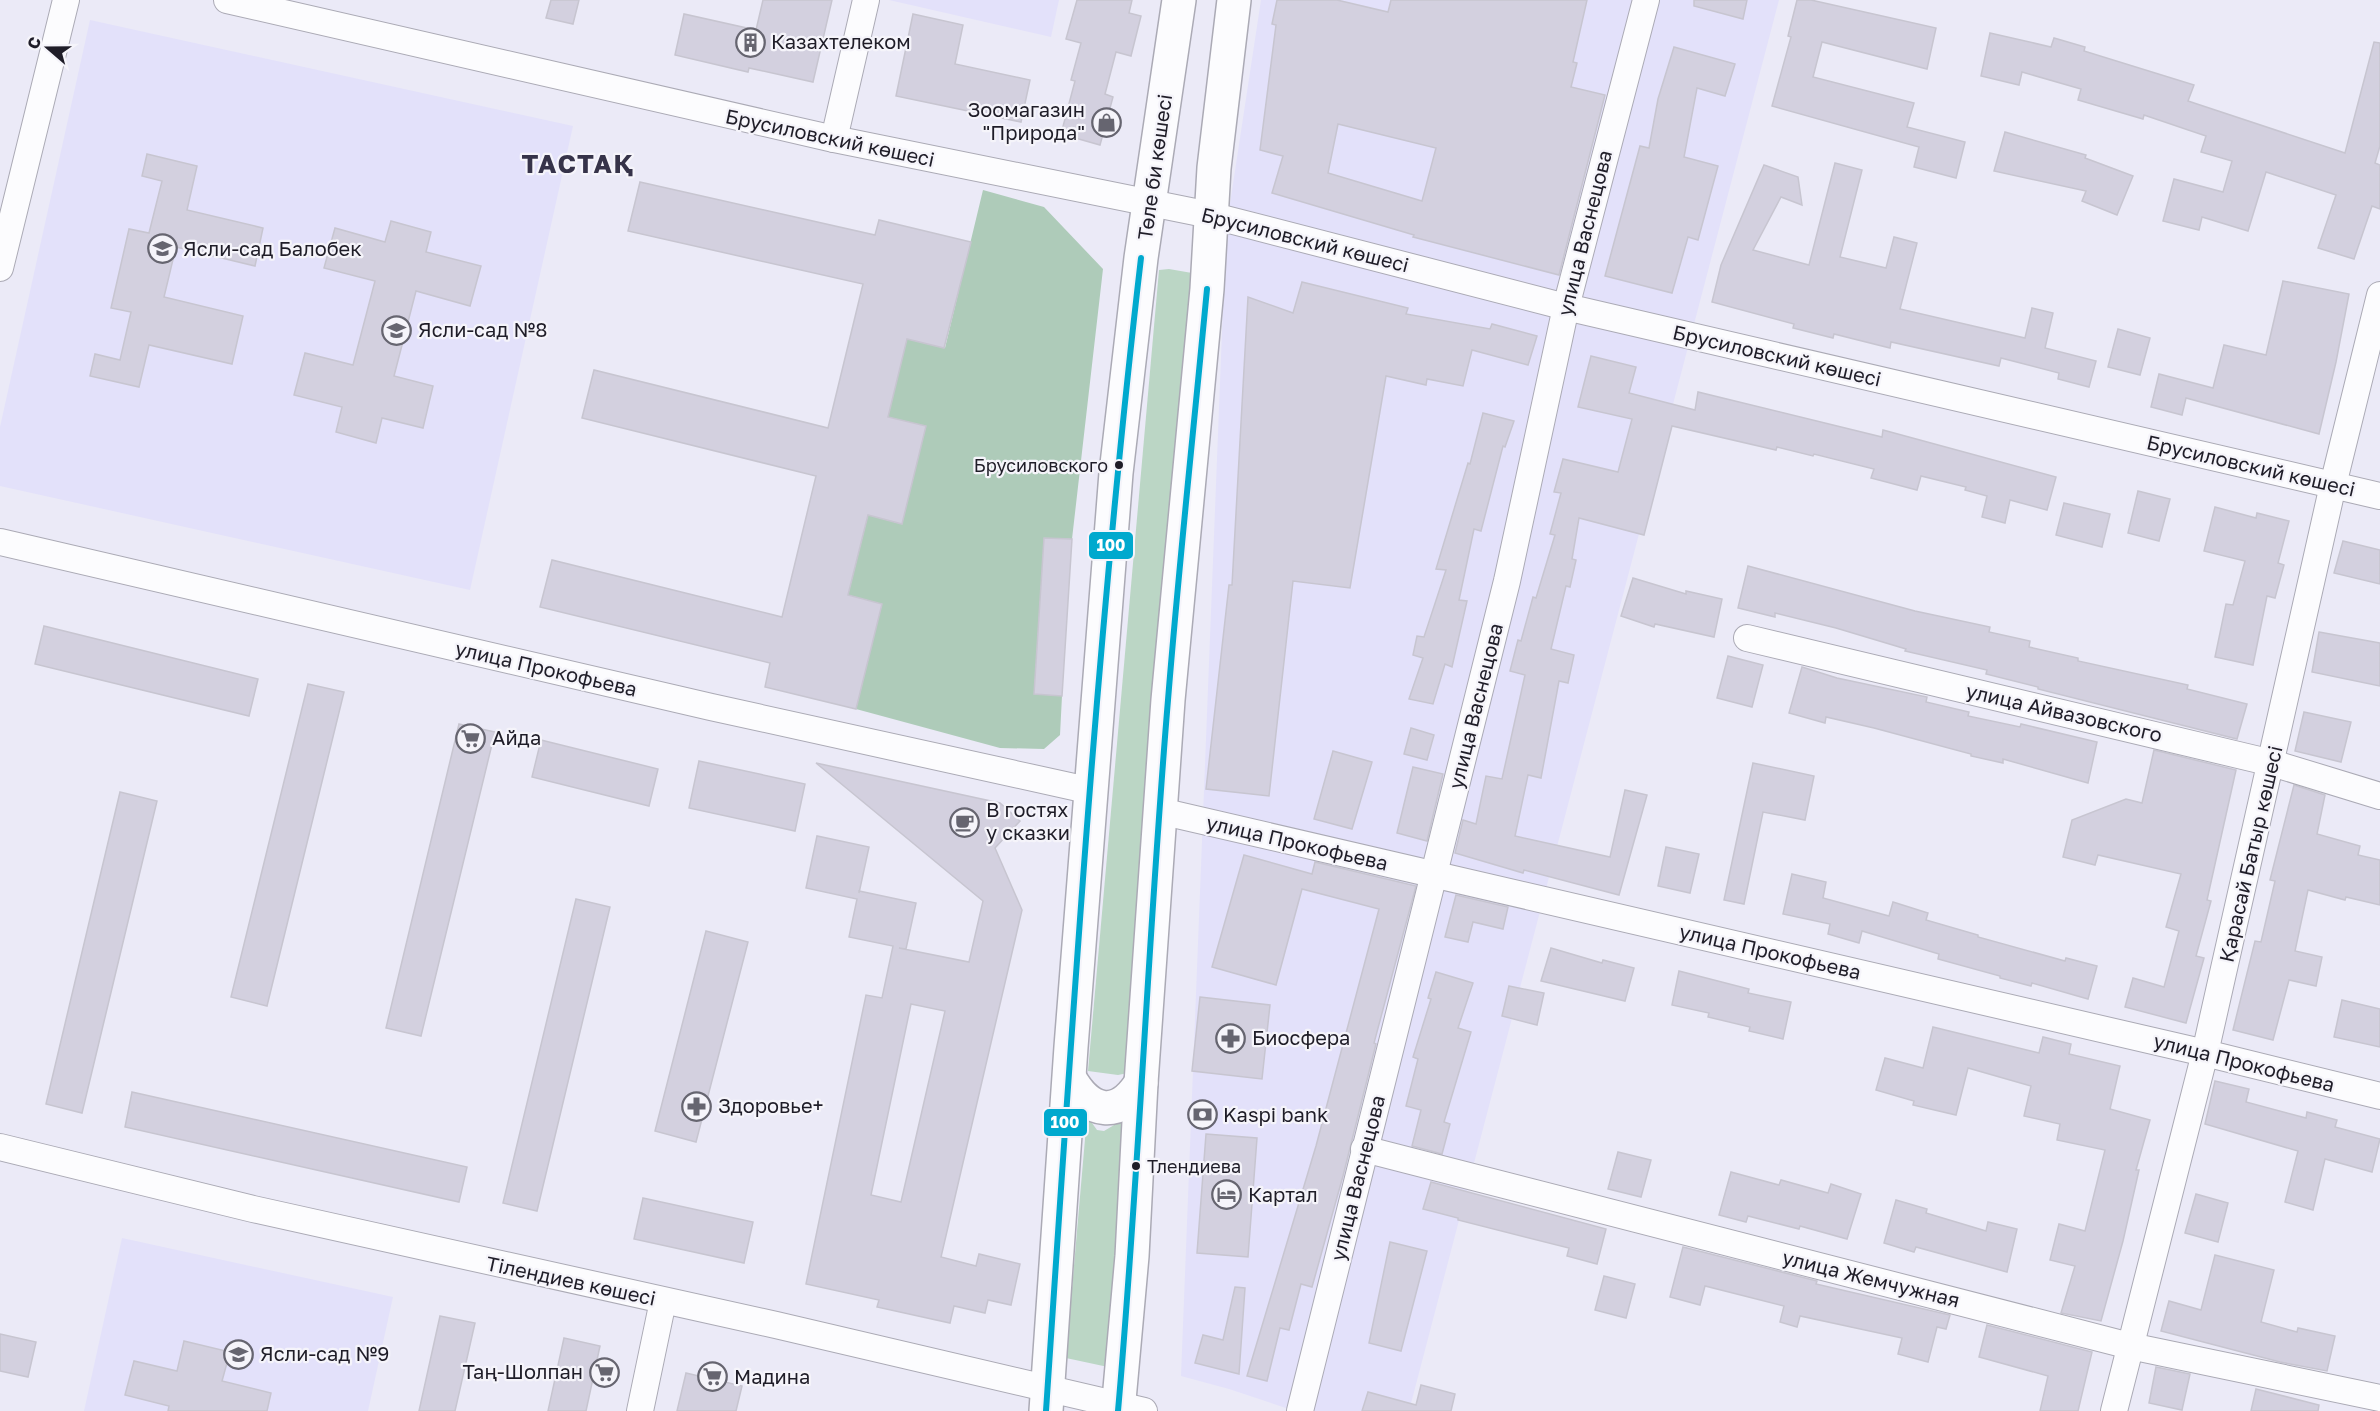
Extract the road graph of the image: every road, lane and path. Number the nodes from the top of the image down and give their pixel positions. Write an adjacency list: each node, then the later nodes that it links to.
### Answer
1 (66, 0): 10 (street)
2 (227, 0): 7 (street, Брусиловский көшесі)
3 (866, 0): 7 (street)
4 (1179, 0): 8 (main road, Төле би көшесі)
5 (1234, 0): 9 (main road)
6 (1646, 0): 12 (street, улица Васнецова)
7 (834, 139): 8 (street, Брусиловский көшесі)
8 (1150, 205): 9 (street, Брусиловский көшесі); 18 (main road, Төле би көшесі)
9 (1210, 215): 12 (street, Брусиловский көшесі); 20 (main road)
10 (0, 268)
11 (2380, 295): 13 (street, Қарасай Батыр көшесі)
12 (1566, 307): 13 (street, Брусиловский көшесі); 21 (street, улица Васнецова)
13 (2333, 485): 14 (street, Брусиловский көшесі); 17 (street, Қарасай Батыр көшесі)
14 (2380, 496)
15 (0, 542): 18 (street, улица Прокофьева)
16 (1747, 638): 17 (street, улица Айвазовского)
17 (2272, 763): 19 (street, улица Айвазовского); 22 (street, Қарасай Батыр көшесі)
18 (1092, 791): 23 (main road, Төле би көшесі)
19 (2380, 796)
20 (1160, 811): 21 (street, улица Прокофьева); 24 (main road)
21 (1435, 874): 22 (street, улица Прокофьева); 27 (street, улица Васнецова)
22 (2205, 1053): 25 (street, улица Прокофьева); 29 (street, Қарасай Батыр көшесі)
23 (1070, 1079): 24 (main road); 31 (main road, Төле би көшесі)
24 (1141, 1083): 32 (main road)
25 (2380, 1096)
26 (0, 1147): 28 (street, Тілендиев көшесі)
27 (1364, 1149): 29 (street, улица Жемчужная); 34 (street, улица Васнецова)
28 (663, 1301): 31 (street, Тілендиев көшесі); 33 (street)
29 (2130, 1346): 30 (street, улица Жемчужная); 35 (street, Қарасай Батыр көшесі)
30 (2380, 1398)
31 (1047, 1400): 32 (street, Тілендиев көшесі)
32 (1127, 1409)
33 (640, 1411)
34 (1300, 1411)
35 (2114, 1411)

